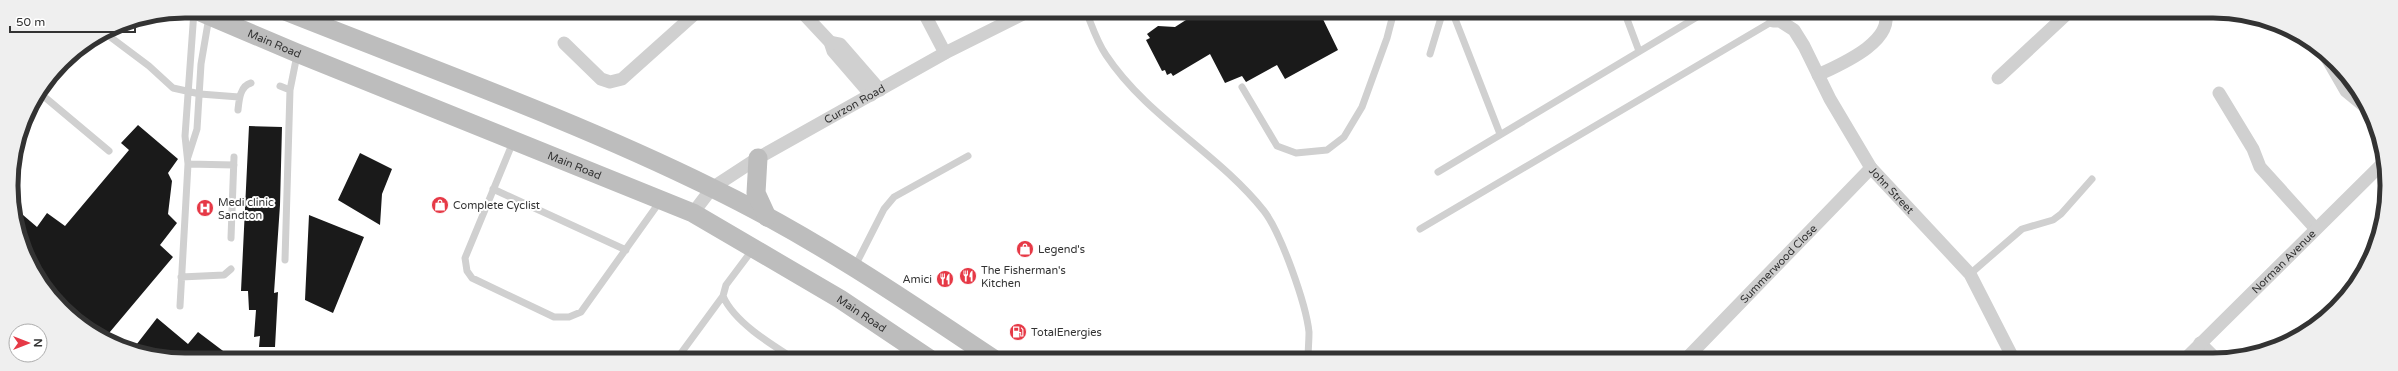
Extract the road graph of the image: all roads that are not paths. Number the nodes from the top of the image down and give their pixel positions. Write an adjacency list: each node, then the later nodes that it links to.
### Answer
1 (199, 18): 31 (lane)
2 (200, 18): 34 (lane)
3 (212, 18): 22 (main road, Main Road)
4 (303, 18): 52 (main road)
5 (690, 18): 19 (street)
6 (808, 18): 32 (street)
7 (927, 18): 21 (street)
8 (1015, 18): 21 (street, Curzon Road)
9 (1089, 18): 74 (lane)
10 (1392, 18): 29 (lane)
11 (1440, 18): 23 (lane)
12 (1455, 18): 39 (lane)
13 (1627, 18): 20 (lane)
14 (1695, 18): 20 (lane)
15 (1884, 18): 25 (street)
16 (2062, 18): 26 (street)
17 (1774, 21): 25 (street, John Street); 58 (lane)
18 (109, 36): 31 (lane)
19 (564, 43)
20 (1639, 51): 39 (lane)
21 (945, 53): 32 (street, Curzon Road)
22 (297, 54): 30 (lane); 40 (main road, Main Road)
23 (1430, 54)
24 (2334, 71): 37 (street)
25 (1818, 75): 49 (street, John Street)
26 (1998, 78)
27 (251, 83): 36 (lane)
28 (280, 86): 30 (lane)
29 (1242, 87)
30 (290, 90): 62 (lane)
31 (188, 92): 34 (lane); 43 (lane)
32 (876, 92): 45 (street, Curzon Road)
33 (2219, 93): 57 (street)
34 (200, 94): 36 (lane); 43 (lane)
35 (44, 96): 41 (lane)
36 (240, 97): 38 (lane)
37 (2357, 100)
38 (238, 110)
39 (1500, 134): 50 (lane)
40 (514, 140): 53 (lane); 54 (main road, Main Road)
41 (109, 151)
42 (968, 156): 64 (lane)
43 (188, 157): 46 (lane)
44 (234, 157): 47 (lane)
45 (758, 158): 52 (street, Curzon Road); 56 (main road)
46 (188, 164): 47 (lane); 66 (lane)
47 (234, 165): 59 (lane)
48 (2379, 167): 57 (street, Norman Avenue)
49 (1871, 168): 65 (street, John Street); 75 (street, Summerwood Close)
50 (1438, 172)
51 (2092, 179): 65 (lane)
52 (712, 188): 55 (street, Curzon Road); 56 (main road)
53 (493, 189): 61 (lane); 61 (lane)
54 (661, 200): 55 (main road, Main Road); 61 (lane)
55 (693, 213): 60 (main road, Main Road)
56 (767, 217): 64 (main road)
57 (2315, 228): 69 (street, Norman Avenue)
58 (1420, 229)
59 (231, 238)
60 (753, 248): 67 (lane); 72 (main road, Main Road)
61 (626, 250)
62 (285, 260)
63 (231, 268): 66 (lane)
64 (854, 268): 73 (main road)
65 (1970, 274): 76 (street, John Street)
66 (182, 277): 68 (lane)
67 (723, 296): 70 (lane); 71 (lane)
68 (180, 306)
69 (2200, 343): 77 (street, Norman Avenue); 78 (street)
70 (681, 353)
71 (785, 353)
72 (915, 353)
73 (983, 353)
74 (1308, 353)
75 (1692, 353)
76 (2010, 353)
77 (2191, 353)
78 (2210, 353)

